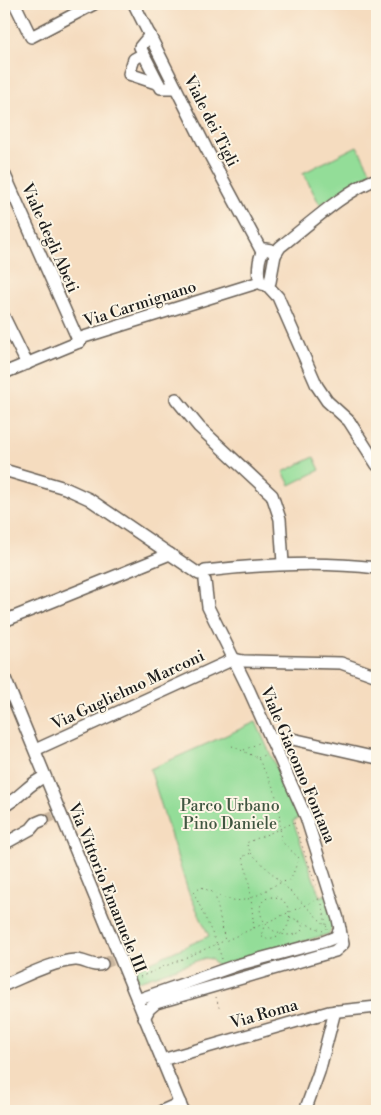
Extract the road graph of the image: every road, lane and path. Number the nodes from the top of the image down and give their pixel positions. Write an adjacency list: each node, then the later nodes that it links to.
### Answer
1 (15, 4): 2 (street)
2 (94, 4)
3 (134, 4): 4 (street, Viale dei Tigli)
4 (150, 35): 5 (street); 7 (street, Viale dei Tigli)
5 (143, 54): 6 (street); 6 (street)
6 (159, 84): 7 (street)
7 (176, 88): 10 (street, Viale dei Tigli)
8 (4, 173): 14 (street, Viale degli Abeti)
9 (377, 179): 11 (street)
10 (262, 252): 11 (street); 12 (street)
11 (275, 255): 12 (street)
12 (263, 283): 14 (street, Via Carmignano); 18 (street)
13 (4, 317): 15 (street)
14 (79, 342): 15 (street, Via Carmignano)
15 (27, 364): 16 (street, Via Carmignano)
16 (4, 374)
17 (176, 399): 21 (street)
18 (377, 465)
19 (4, 470): 20 (street)
20 (170, 554): 23 (street); 24 (street)
21 (283, 563): 22 (street); 23 (street)
22 (377, 568)
23 (203, 575): 25 (street, Viale Giacomo Fontana)
24 (4, 621)
25 (234, 659): 27 (street); 28 (street, Viale Giacomo Fontana); 30 (street, Via Guglielmo Marconi)
26 (4, 676): 30 (street, Via Vittorio Emanuele III)
27 (377, 676)
28 (269, 744): 31 (path); 32 (path); 33 (street); 52 (street, Viale Giacomo Fontana)
29 (232, 746): 31 (path)
30 (35, 750): 34 (street, Via Vittorio Emanuele III)
31 (243, 750): 32 (path)
32 (258, 758): 39 (path)
33 (377, 758)
34 (44, 777): 35 (street); 56 (street, Via Vittorio Emanuele III)
35 (4, 806)
36 (302, 819): 38 (path)
37 (43, 820): 40 (street)
38 (293, 822): 39 (path); 44 (path)
39 (279, 828): 41 (path); 42 (path)
40 (4, 844)
41 (251, 853): 42 (path); 45 (path)
42 (282, 883): 45 (path); 46 (path)
43 (215, 894): 45 (path); 51 (path); 56 (path)
44 (321, 898): 46 (path); 46 (path)
45 (251, 899): 51 (path)
46 (305, 906): 47 (path)
47 (289, 912): 48 (path); 50 (path); 50 (path)
48 (290, 917): 49 (path); 54 (path)
49 (298, 920): 53 (path); 54 (path)
50 (265, 923): 51 (path); 54 (path); 54 (path)
51 (254, 928)
52 (340, 929): 58 (street); 61 (street)
53 (326, 932)
54 (283, 934)
55 (102, 964): 57 (street)
56 (127, 979): 58 (street, Via Vittorio Emanuele III)
57 (4, 985)
58 (137, 1000): 61 (street, Via Vittorio Emanuele III)
59 (377, 1007): 60 (street, Via Roma)
60 (335, 1011): 62 (street, Via Roma); 65 (street)
61 (144, 1018): 62 (street, Via Vittorio Emanuele III)
62 (162, 1060): 63 (street, Via Vittorio Emanuele III)
63 (181, 1107): 64 (street)
64 (162, 1111)
65 (305, 1111)

